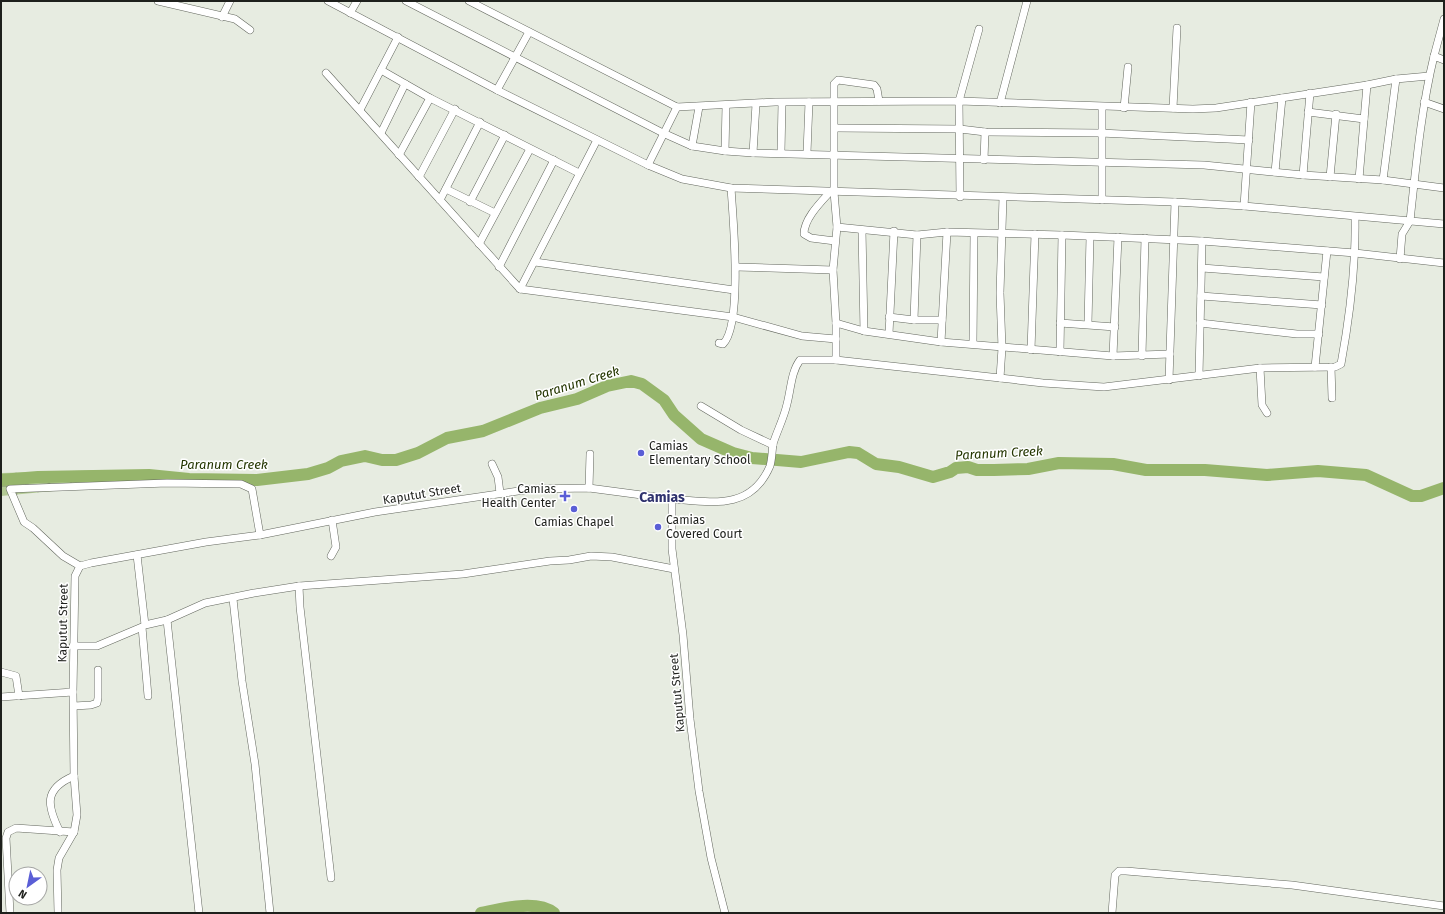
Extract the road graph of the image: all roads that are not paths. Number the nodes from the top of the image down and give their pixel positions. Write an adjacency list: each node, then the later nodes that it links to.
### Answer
1 (158, 1): 8 (street)
2 (230, 1): 10 (street)
3 (328, 1): 9 (street)
4 (357, 1): 9 (street)
5 (406, 1): 17 (street)
6 (469, 1): 15 (street)
7 (1027, 1): 38 (street)
8 (174, 3): 10 (street)
9 (350, 13): 16 (street)
10 (222, 17): 14 (street)
11 (1444, 19): 18 (street)
12 (1178, 28): 45 (street)
13 (979, 29): 32 (street)
14 (250, 30)
15 (529, 32): 17 (street); 41 (street)
16 (398, 37): 21 (street); 27 (street)
17 (514, 56): 27 (street); 57 (street)
18 (1434, 56): 19 (street); 23 (street)
19 (1444, 60)
20 (1128, 67): 44 (street)
21 (381, 70): 25 (street); 48 (street)
22 (326, 73): 48 (street)
23 (1429, 76): 24 (street); 36 (street)
24 (1396, 79): 26 (street); 82 (street)
25 (406, 84): 29 (street); 56 (street)
26 (1367, 85): 28 (street); 51 (street)
27 (497, 90): 60 (street)
28 (1310, 93): 30 (street); 49 (street)
29 (430, 98): 46 (street); 68 (street)
30 (1282, 98): 35 (street); 76 (street)
31 (879, 101): 32 (street); 34 (street); 34 (street)
32 (959, 101): 38 (street); 54 (street)
33 (808, 102): 34 (street); 37 (street); 67 (street)
34 (835, 102): 53 (street)
35 (1251, 102): 45 (street); 61 (street)
36 (1424, 102): 47 (street); 84 (street)
37 (782, 103): 39 (street); 65 (street)
38 (1000, 103): 43 (street)
39 (756, 104): 40 (street); 66 (street)
40 (726, 106): 42 (street); 64 (street)
41 (677, 107): 42 (street); 57 (street)
42 (699, 107): 62 (street)
43 (1102, 107): 44 (street); 58 (street)
44 (1124, 108): 45 (street)
45 (1173, 108)
46 (455, 109): 52 (street); 79 (street)
47 (1444, 109)
48 (360, 110): 56 (street)
49 (1308, 112): 50 (street); 78 (street)
50 (1336, 114): 51 (street); 80 (street)
51 (1364, 119): 81 (street)
52 (480, 122): 59 (street); 87 (street)
53 (835, 128): 54 (street); 69 (street)
54 (960, 129): 55 (street); 70 (street)
55 (985, 132): 58 (street); 72 (street)
56 (381, 133): 68 (street)
57 (664, 133): 62 (street); 74 (street)
58 (1100, 133): 61 (street); 73 (street)
59 (505, 135): 63 (street); 93 (street)
60 (597, 140): 74 (street); 77 (street)
61 (1249, 140): 75 (street)
62 (692, 146): 64 (street)
63 (530, 148): 71 (street); 96 (street)
64 (725, 151): 66 (street)
65 (781, 152): 66 (street); 67 (street)
66 (753, 153)
67 (807, 153): 69 (street)
68 (399, 155): 79 (street)
69 (834, 155): 70 (street); 88 (street)
70 (960, 158): 72 (street); 89 (street)
71 (554, 160): 77 (street); 121 (street)
72 (984, 160): 73 (street)
73 (1102, 162): 75 (street); 92 (street)
74 (648, 165): 85 (street)
75 (1248, 170): 76 (street); 95 (street)
76 (1275, 172): 78 (street)
77 (579, 173): 119 (street)
78 (1303, 175): 80 (street)
79 (419, 177): 91 (street)
80 (1330, 177): 81 (street)
81 (1359, 179): 82 (street)
82 (1383, 180): 84 (street)
83 (1444, 182): 86 (street)
84 (1414, 184): 86 (street); 98 (street)
85 (731, 188): 88 (street); 122 (street)
86 (1444, 188)
87 (446, 189): 91 (street); 93 (street)
88 (832, 192): 89 (street); 100 (street); 112 (street)
89 (960, 197): 90 (street)
90 (1003, 197): 92 (street); 107 (street)
91 (440, 200): 115 (street)
92 (1102, 200): 94 (street)
93 (470, 202): 96 (street)
94 (1175, 202): 95 (street); 113 (street)
95 (1244, 206): 97 (street)
96 (495, 213): 115 (street)
97 (1355, 217): 98 (street); 117 (street)
98 (1410, 221): 99 (street); 118 (street)
99 (1444, 224)
100 (836, 226): 101 (street); 112 (street)
101 (862, 230): 102 (street); 139 (street)
102 (894, 231): 106 (street); 131 (street)
103 (947, 232): 104 (street); 106 (street); 133 (street)
104 (974, 234): 107 (street); 145 (street)
105 (1035, 234): 107 (street); 108 (street); 147 (street)
106 (917, 235): 132 (street)
107 (1002, 235): 146 (street)
108 (1062, 235): 109 (street); 135 (street)
109 (1090, 237): 110 (street); 137 (street)
110 (1118, 237): 111 (street); 138 (street)
111 (1145, 238): 113 (street); 151 (street)
112 (835, 240): 124 (street)
113 (1174, 240): 114 (street); 149 (street)
114 (1202, 241): 116 (street); 123 (street)
115 (479, 244): 121 (street)
116 (1327, 251): 117 (street); 125 (street)
117 (1355, 253): 118 (street); 154 (street)
118 (1400, 259): 120 (street)
119 (535, 262): 126 (street); 127 (street)
120 (1444, 263)
121 (499, 267): 126 (street)
122 (736, 267): 124 (street); 127 (street)
123 (1202, 268): 125 (street); 128 (street)
124 (833, 270): 134 (street)
125 (1324, 277): 129 (street)
126 (520, 289): 130 (street)
127 (734, 290): 130 (street)
128 (1201, 296): 129 (street); 136 (street)
129 (1322, 305): 141 (street)
130 (733, 317): 142 (street); 144 (street)
131 (889, 317): 132 (street); 140 (street)
132 (914, 320): 133 (street)
133 (942, 320): 143 (street)
134 (836, 323): 139 (street); 142 (street)
135 (1060, 323): 137 (street); 148 (street)
136 (1200, 323): 141 (street); 156 (street)
137 (1088, 324): 138 (street)
138 (1115, 327): 150 (street)
139 (864, 331): 140 (street)
140 (889, 334): 143 (street)
141 (1319, 334): 153 (street)
142 (836, 339): 152 (street)
143 (941, 342): 145 (street)
144 (719, 343)
145 (973, 344): 146 (street)
146 (1002, 348): 147 (street); 157 (street)
147 (1031, 350): 148 (street)
148 (1060, 352): 150 (street)
149 (1170, 354): 151 (street); 158 (street)
150 (1113, 356): 151 (street)
151 (1142, 356)
152 (836, 360): 157 (street); 162 (street)
153 (1315, 367): 154 (street); 155 (street)
154 (1331, 367): 159 (street)
155 (1260, 368): 156 (street); 161 (street)
156 (1199, 376): 158 (street)
157 (1000, 378): 158 (street)
158 (1169, 380)
159 (1332, 398)
160 (701, 406): 162 (street)
161 (1267, 413)
162 (773, 448): 167 (street)
163 (590, 454): 165 (street)
164 (492, 464): 166 (street)
165 (589, 488): 166 (street, Kaputut Street); 167 (street, Kaputut Street)
166 (500, 492): 168 (street, Kaputut Street)
167 (672, 499): 173 (street, Kaputut Street)
168 (332, 520): 169 (street, Kaputut Street); 171 (street)
169 (260, 535): 170 (street, Kaputut Street); 172 (street)
170 (136, 555): 172 (street, Kaputut Street); 177 (street)
171 (331, 556)
172 (80, 566): 178 (street, Kaputut Street)
173 (674, 569): 174 (street); 195 (street, Kaputut Street)
174 (299, 586): 175 (street); 189 (street)
175 (233, 599): 176 (street); 194 (street)
176 (167, 620): 177 (street); 193 (street)
177 (143, 626): 178 (street); 183 (street)
178 (74, 646): 181 (street, Kaputut Street)
179 (98, 670): 185 (street)
180 (1, 672): 182 (street)
181 (73, 692): 182 (street); 185 (street, Kaputut Street)
182 (19, 696): 184 (street)
183 (148, 696)
184 (1, 697)
185 (74, 706): 186 (street, Kaputut Street)
186 (74, 776): 187 (street); 188 (street, Kaputut Street)
187 (60, 832): 188 (street); 191 (street)
188 (74, 832): 192 (street)
189 (331, 878)
190 (1444, 906): 196 (street)
191 (10, 913)
192 (58, 913)
193 (199, 913)
194 (270, 913)
195 (725, 913)
196 (1112, 913)

